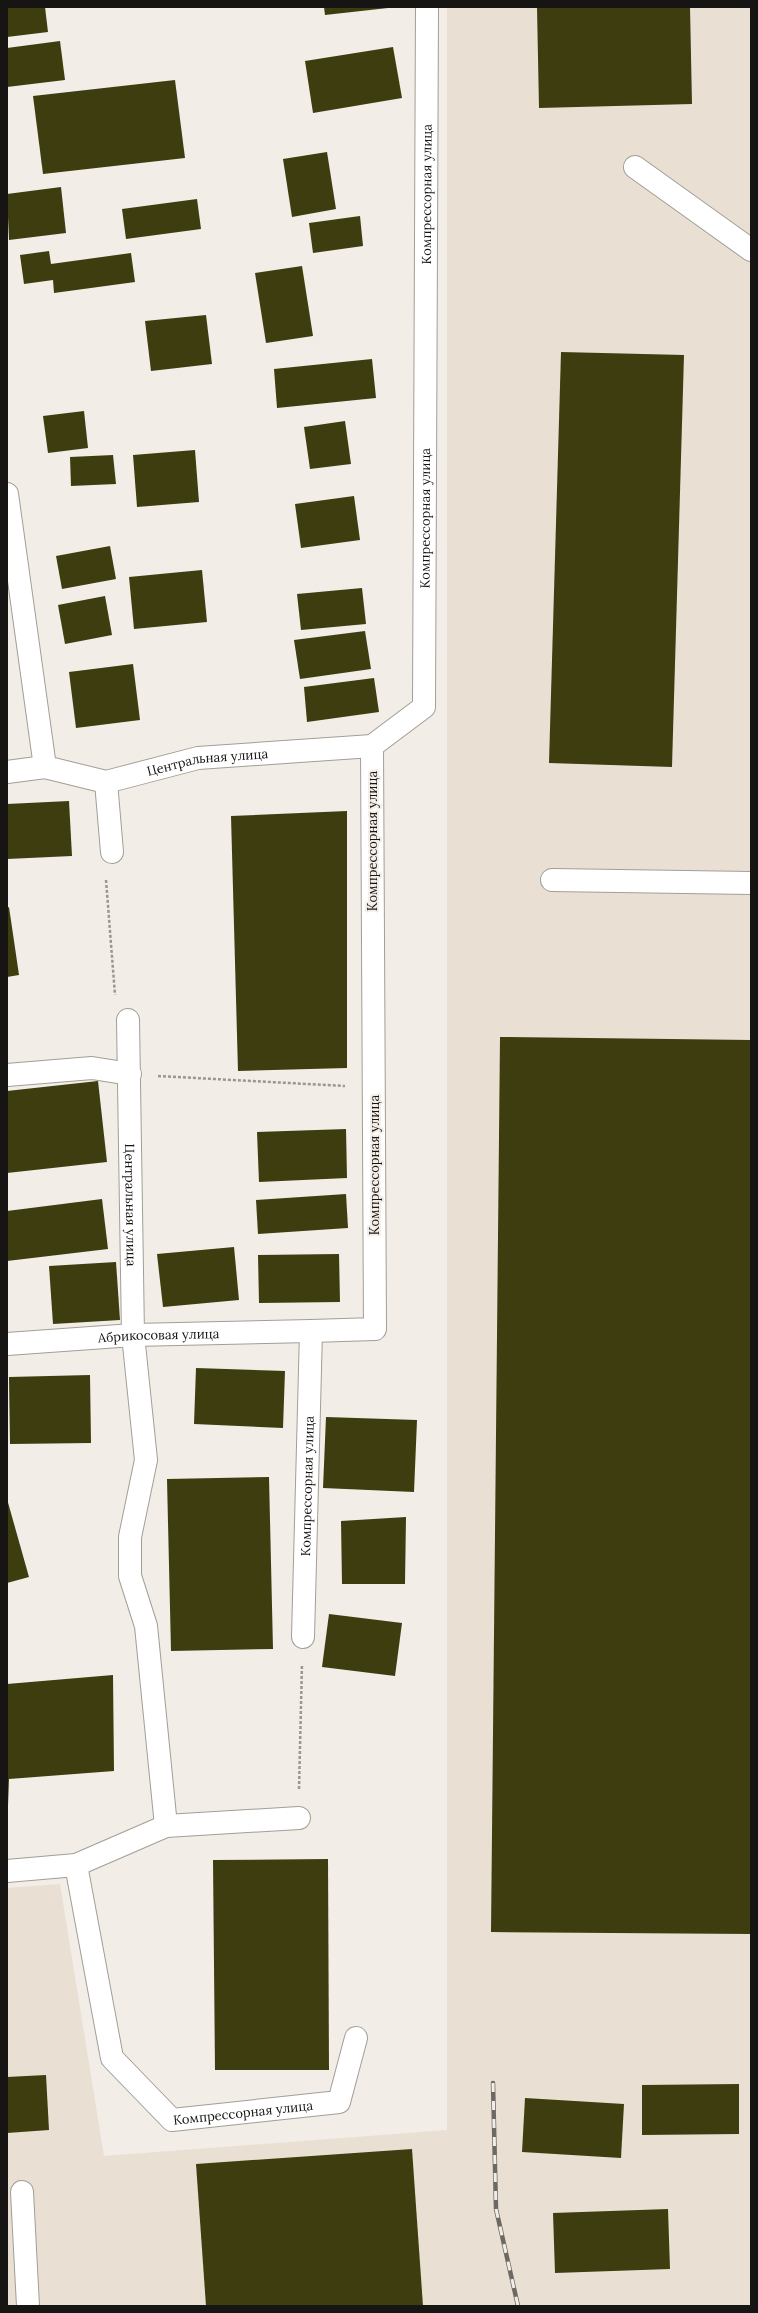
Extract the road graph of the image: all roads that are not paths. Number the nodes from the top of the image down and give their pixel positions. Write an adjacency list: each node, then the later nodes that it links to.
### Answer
1 (427, 7): 5 (street, Компрессорная улица)
2 (635, 167): 3 (street)
3 (751, 250)
4 (7, 494): 6 (street)
5 (372, 746): 8 (street, Центральная улица); 15 (street, Компрессорная улица)
6 (45, 767): 7 (street, Центральная улица); 8 (street, Центральная улица)
7 (7, 772)
8 (106, 782): 9 (street)
9 (112, 852)
10 (552, 880): 11 (street)
11 (751, 883)
12 (128, 1020): 13 (street, Центральная улица)
13 (130, 1074): 14 (street); 16 (street, Центральная улица)
14 (7, 1076)
15 (311, 1331): 16 (street, Абрикосовая улица); 18 (street, Компрессорная улица)
16 (133, 1335): 17 (street, Абрикосовая улица); 20 (street, Центральная улица)
17 (7, 1344)
18 (303, 1637)
19 (299, 1818): 20 (street)
20 (166, 1826): 21 (street)
21 (76, 1865): 22 (street); 23 (street, Компрессорная улица)
22 (7, 1871)
23 (356, 2038)
24 (22, 2192): 25 (street)
25 (28, 2306)

